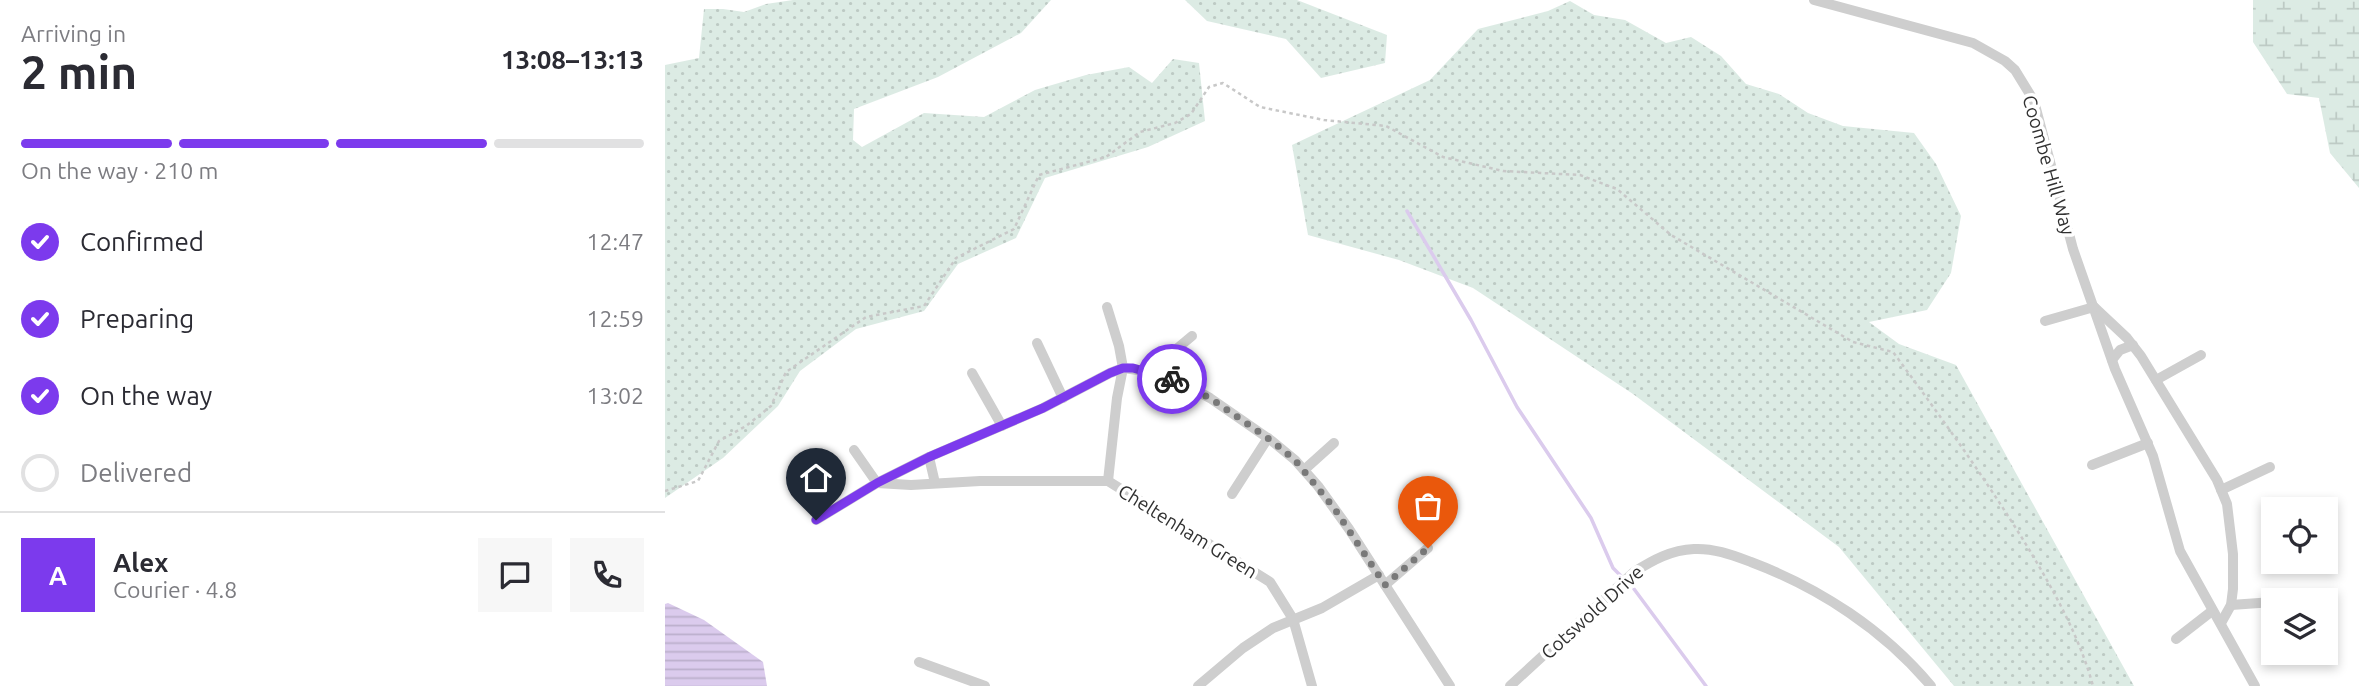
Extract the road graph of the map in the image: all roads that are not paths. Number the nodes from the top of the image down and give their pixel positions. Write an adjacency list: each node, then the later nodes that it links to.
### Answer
1 (1814, 0): 3 (street, Coombe Hill Way)
2 (1107, 307): 10 (street)
3 (2094, 307): 4 (street); 7 (street, Coombe Hill Way); 9 (street, Coombe Hill Way)
4 (2045, 321)
5 (1192, 336): 12 (street)
6 (1037, 343): 14 (street)
7 (2133, 345): 9 (street); 13 (street, Coombe Hill Way)
8 (2201, 355): 13 (street)
9 (2112, 359): 18 (street, Coombe Hill Way)
10 (1123, 368): 12 (street); 14 (street); 24 (street)
11 (972, 373): 15 (street)
12 (1159, 375): 16 (street)
13 (2156, 380): 27 (street, Coombe Hill Way)
14 (1063, 398): 15 (street)
15 (1002, 426): 20 (street)
16 (1268, 438): 23 (street); 28 (street)
17 (1334, 443): 23 (street)
18 (2148, 443): 21 (street); 34 (street, Coombe Hill Way)
19 (854, 450): 25 (street)
20 (929, 457): 25 (street); 26 (street)
21 (2092, 465)
22 (2270, 467): 27 (street)
23 (1304, 471): 31 (street)
24 (1108, 481): 26 (street, Cheltenham Green); 35 (street, Cheltenham Green)
25 (877, 483): 26 (street, Cheltenham Green); 29 (street)
26 (935, 484)
27 (2221, 490): 33 (street, Coombe Hill Way)
28 (1232, 494)
29 (816, 520)
30 (1428, 548): 31 (street)
31 (1382, 580): 35 (street); 42 (street)
32 (2261, 604): 33 (street)
33 (2231, 605): 36 (street, Coombe Hill Way)
34 (2212, 611): 36 (street, Coombe Hill Way); 37 (street)
35 (1293, 620): 40 (street); 41 (street, Cheltenham Green)
36 (2221, 623): 45 (street, Coombe Hill Way)
37 (2176, 639)
38 (919, 662): 39 (street)
39 (985, 686)
40 (1198, 686)
41 (1312, 686)
42 (1450, 686)
43 (1510, 686): 44 (street, Cotswold Drive)
44 (1931, 686)
45 (2255, 686)

